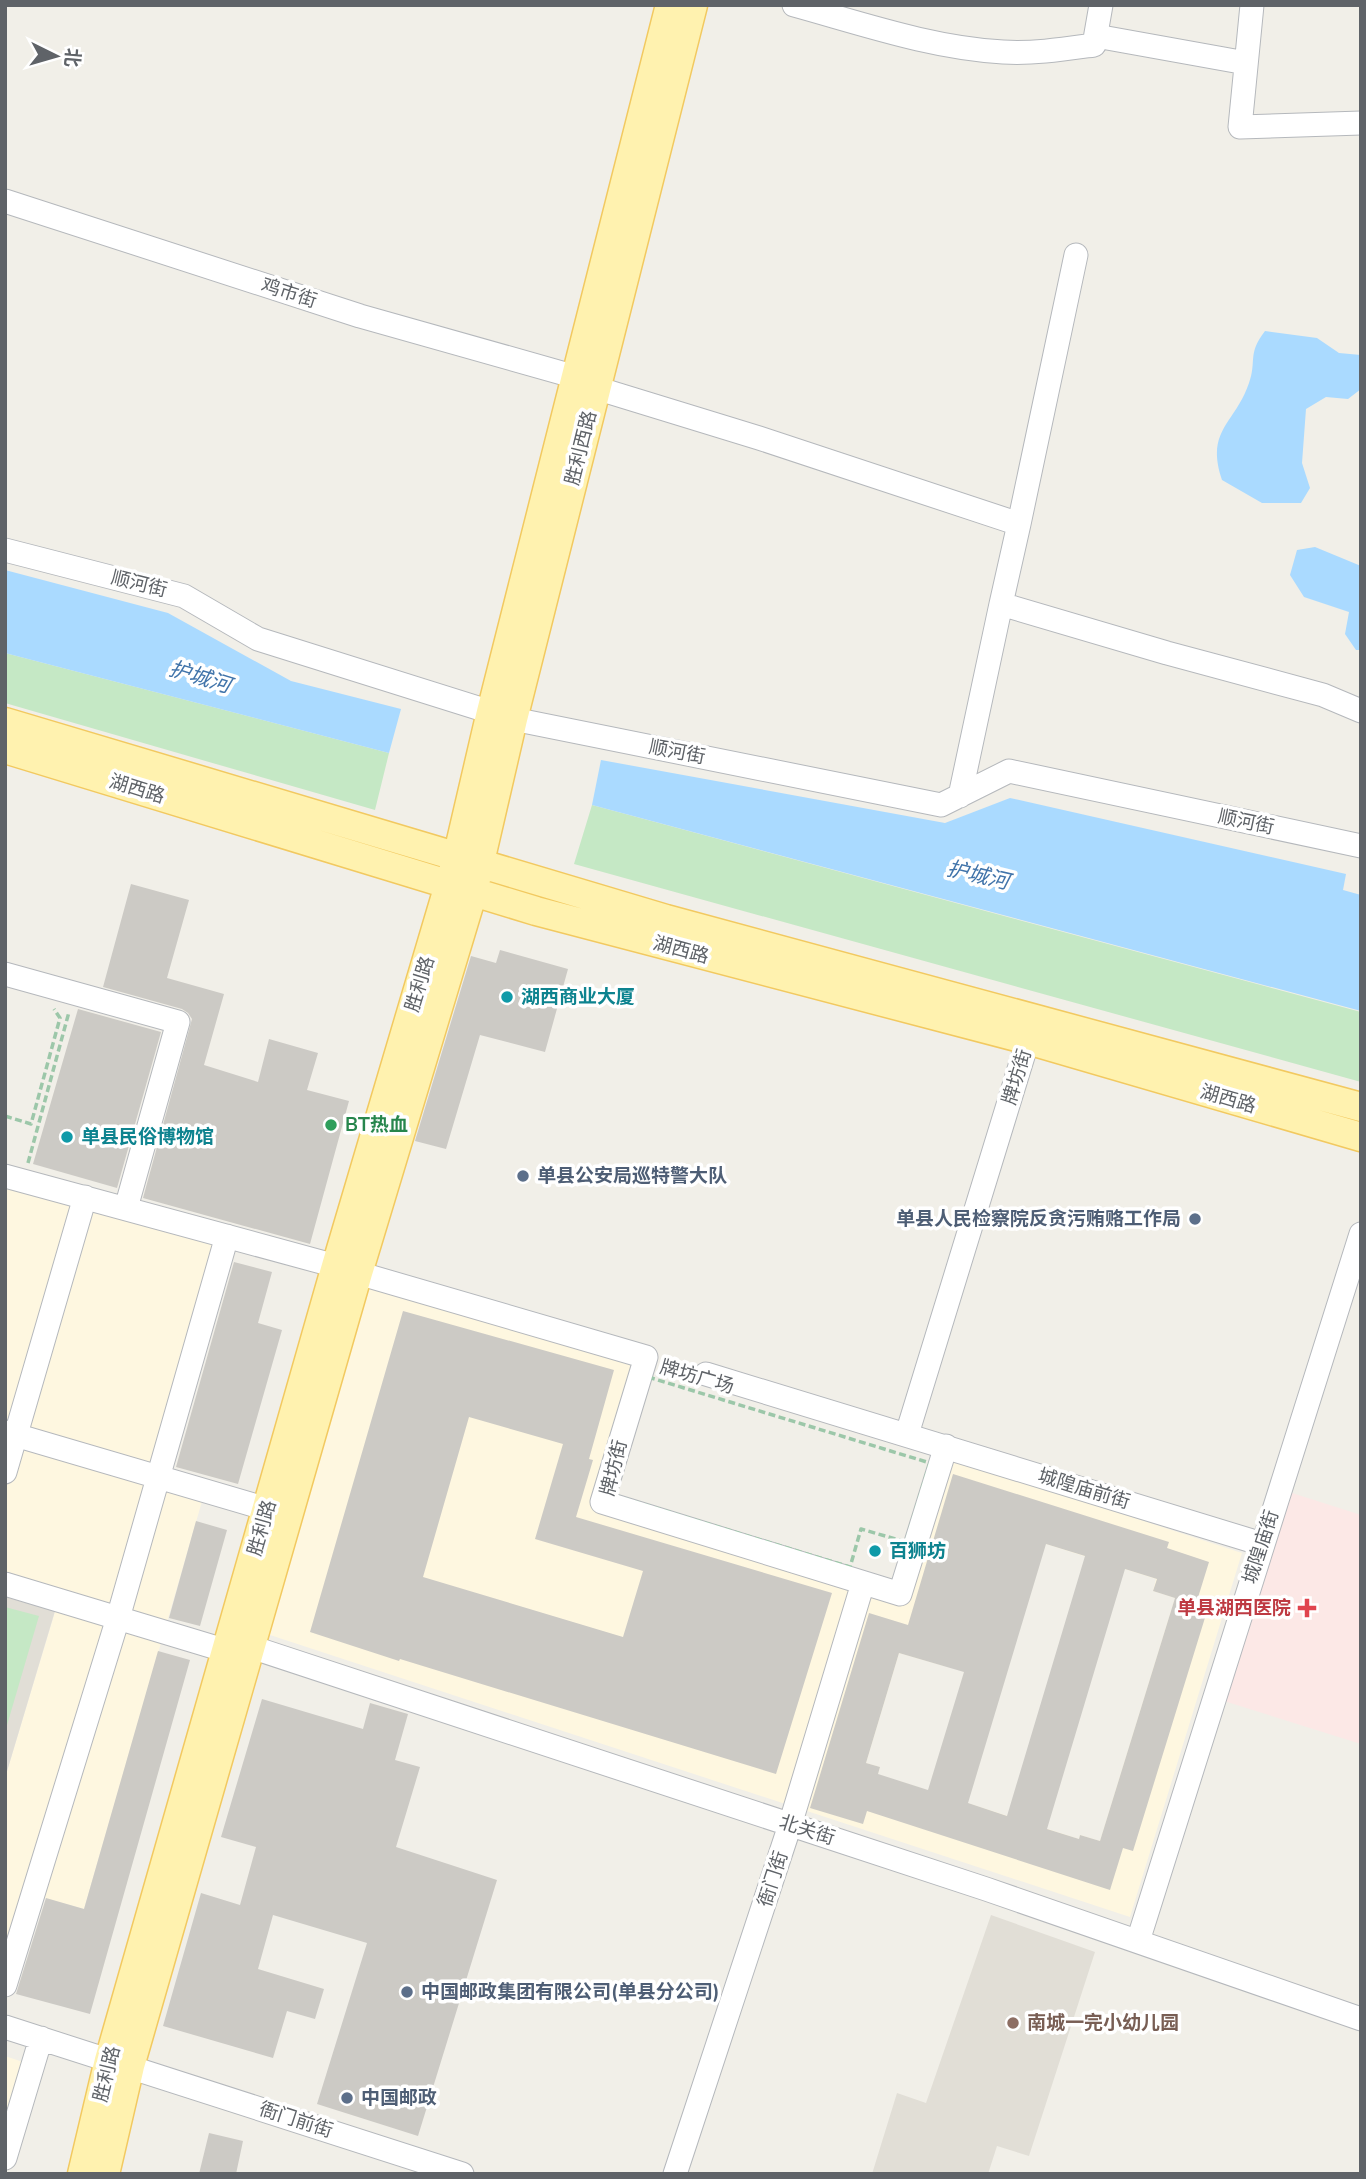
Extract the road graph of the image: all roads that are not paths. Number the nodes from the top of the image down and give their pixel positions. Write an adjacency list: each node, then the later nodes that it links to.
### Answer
1 (670, 5): 11 (main road, 胜利西路)
2 (693, 5): 11 (main road, 胜利西路)
3 (794, 5): 6 (street)
4 (1101, 5): 6 (street)
5 (1252, 5): 7 (street)
6 (1096, 36): 7 (street)
7 (1247, 64): 8 (street)
8 (1361, 122)
9 (5, 201): 11 (street, 鸡市街)
10 (1076, 256): 12 (street)
11 (586, 383): 12 (street, 鸡市街); 16 (main road, 胜利西路)
12 (1019, 524): 14 (street)
13 (5, 550): 16 (street, 顺河街)
14 (1001, 604): 15 (street); 19 (street)
15 (1361, 711)
16 (502, 715): 19 (street, 顺河街); 21 (main road, 胜利西路)
17 (5, 722): 21 (main road, 湖西路)
18 (5, 749): 21 (main road, 湖西路)
19 (960, 796): 20 (street, 顺河街)
20 (1361, 846)
21 (464, 875): 23 (main road, 湖西路); 24 (main road, 湖西路); 31 (main road, 胜利路)
22 (5, 974): 28 (street)
23 (1028, 1040): 25 (main road, 湖西路); 34 (street, 牌坊街)
24 (1361, 1107)
25 (1361, 1137)
26 (14, 1178): 27 (street)
27 (85, 1197): 28 (street); 33 (street)
28 (125, 1208): 30 (street)
29 (1361, 1234): 39 (street, 城隍庙街)
30 (227, 1236): 31 (street); 37 (street)
31 (347, 1270): 38 (main road, 胜利路); 40 (street, 牌坊街); 43 (main road, 胜利路)
32 (706, 1374): 34 (street, 城隍庙前街)
33 (11, 1434): 36 (street); 37 (street)
34 (907, 1434): 35 (street, 城隍庙前街)
35 (946, 1446): 39 (street, 城隍庙前街); 40 (street, 牌坊街)
36 (5, 1472)
37 (158, 1477): 38 (street); 42 (street)
38 (267, 1510): 43 (main road, 胜利路)
39 (1262, 1544): 46 (street, 城隍庙街)
40 (856, 1575): 44 (street, 衙门街)
41 (5, 1584): 42 (street, 北关街)
42 (118, 1618): 43 (street, 北关街); 45 (street)
43 (239, 1649): 44 (street, 北关街); 51 (main road, 胜利路)
44 (790, 1825): 46 (street, 北关街); 56 (street, 衙门街)
45 (16, 1914): 47 (street)
46 (1138, 1941): 48 (street, 北关街)
47 (5, 1985)
48 (1361, 2019)
49 (5, 2027): 50 (street, 衙门前街)
50 (41, 2038): 51 (street, 衙门前街); 52 (street)
51 (120, 2063): 53 (main road, 胜利路); 54 (main road, 胜利路); 55 (street, 衙门前街)
52 (6, 2152)
53 (82, 2174)
54 (105, 2174)
55 (462, 2174)
56 (676, 2174)

